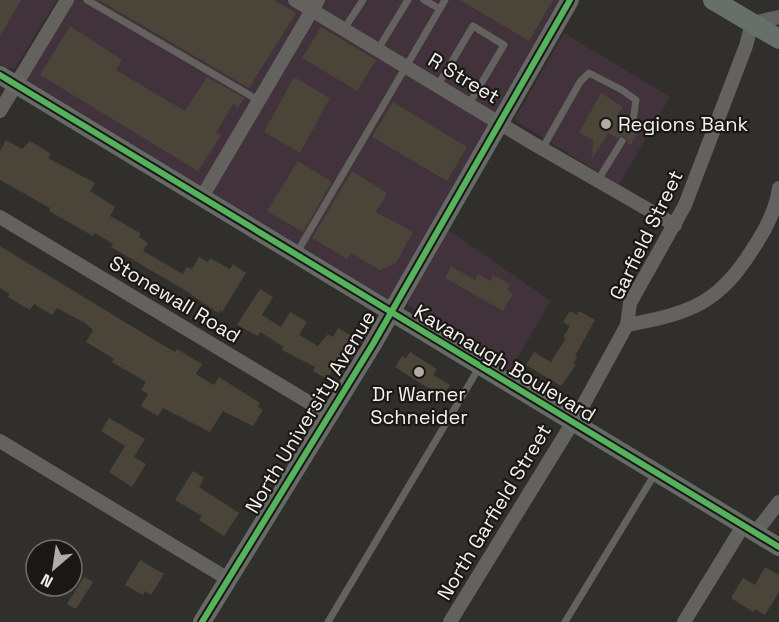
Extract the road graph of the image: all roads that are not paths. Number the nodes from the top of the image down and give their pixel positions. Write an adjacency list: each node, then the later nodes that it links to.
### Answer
1 (67, 0): 19 (street)
2 (87, 0): 21 (lane)
3 (295, 0): 10 (street, R Street)
4 (363, 0): 14 (lane)
5 (408, 0): 16 (lane)
6 (424, 0): 11 (lane)
7 (445, 0): 11 (lane)
8 (570, 0): 25 (street, North University Avenue)
9 (713, 0): 13 (main road)
10 (315, 5): 14 (street, R Street); 21 (street)
11 (440, 9): 17 (lane)
12 (779, 17): 13 (street)
13 (752, 23): 15 (main road); 32 (street, Garfield Street)
14 (344, 29): 16 (street, R Street)
15 (779, 39)
16 (378, 49): 17 (street, R Street)
17 (406, 66): 20 (street, R Street); 33 (lane)
18 (0, 75): 19 (street, Kavanaugh Boulevard)
19 (16, 84): 23 (street); 30 (street, Kavanaugh Boulevard)
20 (438, 85): 22 (street, R Street); 22 (lane)
21 (258, 100): 30 (street)
22 (468, 104): 25 (street, R Street)
23 (0, 111)
24 (633, 121): 27 (lane)
25 (498, 122): 27 (street, R Street); 34 (street, North University Avenue)
26 (622, 141): 28 (lane)
27 (542, 148): 28 (street, R Street)
28 (597, 180): 32 (street, R Street)
29 (779, 188): 35 (street)
30 (202, 197): 33 (street, Kavanaugh Boulevard)
31 (0, 217): 37 (street, Stonewall Road)
32 (675, 225): 35 (street, Garfield Street)
33 (295, 255): 34 (street, Kavanaugh Boulevard)
34 (389, 312): 36 (street, Kavanaugh Boulevard); 37 (street, North University Avenue)
35 (627, 325): 38 (street, Garfield Street)
36 (480, 366): 38 (street, Kavanaugh Boulevard); 46 (lane)
37 (330, 415): 44 (street, North University Avenue)
38 (571, 423): 40 (street, Kavanaugh Boulevard); 47 (street, North Garfield Street)
39 (0, 441): 44 (street)
40 (656, 472): 42 (street, Kavanaugh Boulevard); 48 (lane)
41 (779, 502): 42 (street)
42 (749, 529): 43 (street, Kavanaugh Boulevard); 49 (street)
43 (779, 548)
44 (228, 579): 45 (street, North University Avenue)
45 (202, 622)
46 (328, 622)
47 (450, 622)
48 (565, 622)
49 (684, 622)

